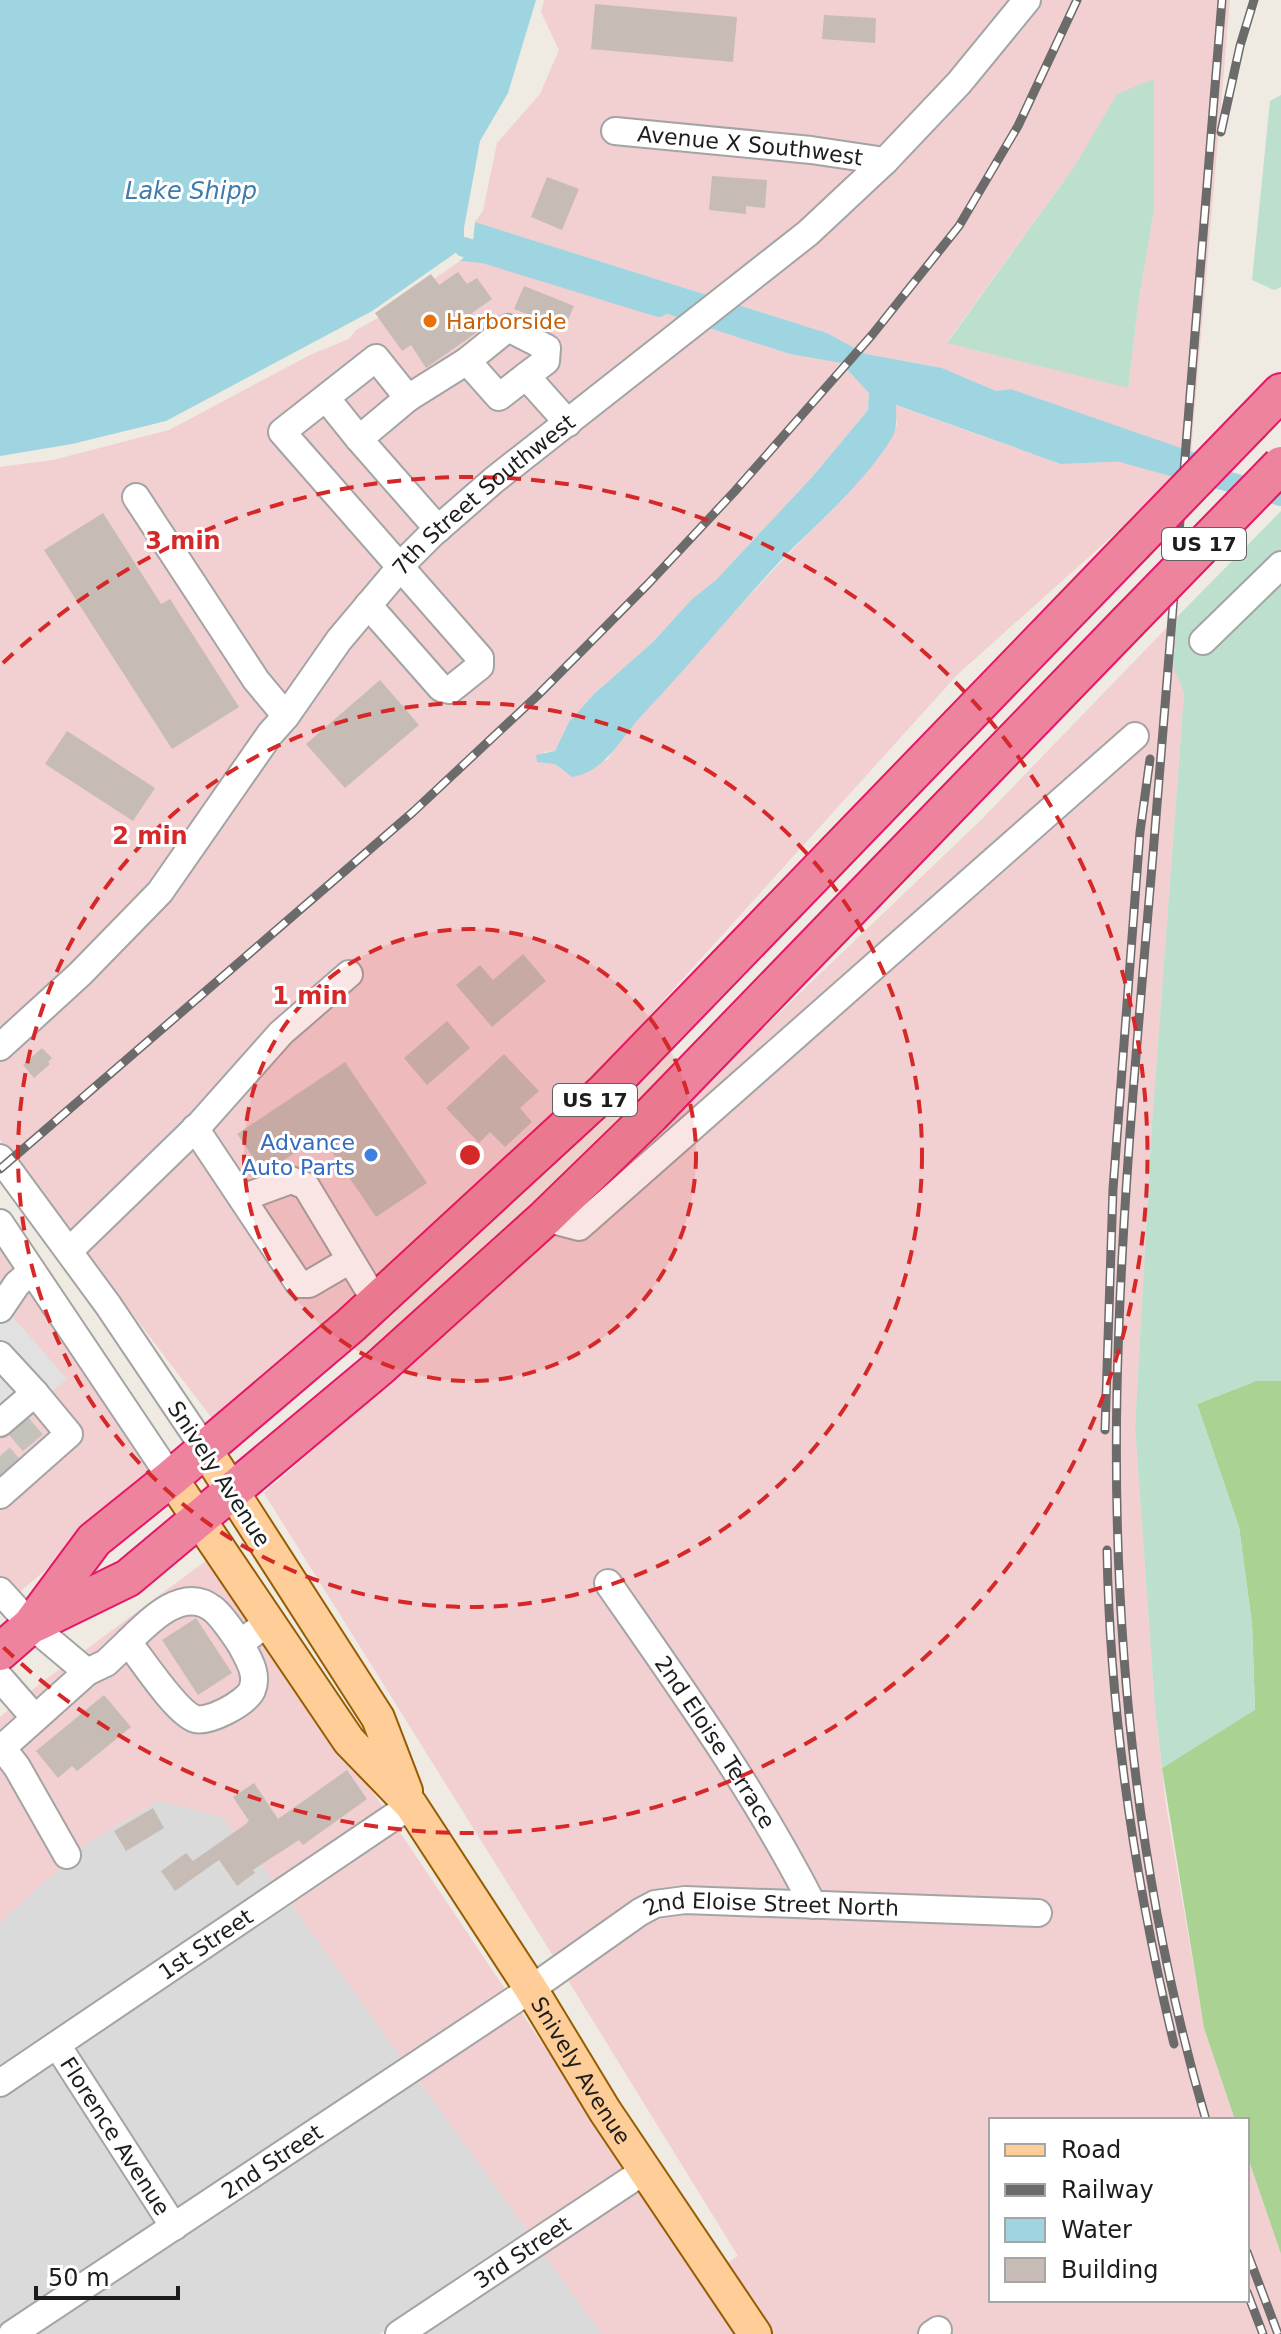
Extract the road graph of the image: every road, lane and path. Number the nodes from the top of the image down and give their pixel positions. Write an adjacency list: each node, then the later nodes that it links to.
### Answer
1 (1027, 0): 3 (street, 7th Street Southwest)
2 (615, 131): 3 (street, Avenue X Southwest)
3 (885, 161): 9 (street, 7th Street Southwest)
4 (467, 361): 5 (street); 5 (street); 8 (street)
5 (526, 376): 9 (street)
6 (1281, 392): 30 (highway, US 17, bridge)
7 (326, 398): 8 (street); 10 (street); 15 (street)
8 (408, 398): 10 (street)
9 (568, 423): 13 (street, 7th Street Southwest)
10 (359, 439): 13 (street)
11 (1281, 465): 25 (highway, US 17, bridge)
12 (136, 497): 18 (street)
13 (438, 529): 15 (street, 7th Street Southwest)
14 (1281, 565): 17 (street)
15 (401, 568): 16 (street, 7th Street Southwest); 16 (street)
16 (368, 605): 18 (street, 7th Street Southwest)
17 (1203, 641)
18 (286, 716): 21 (street, 7th Street Southwest)
19 (1135, 736): 25 (street)
20 (349, 974): 22 (street)
21 (0, 1047)
22 (195, 1128): 24 (street); 27 (street)
23 (0, 1158): 27 (street, Snively Avenue)
24 (242, 1198): 28 (street); 28 (street)
25 (545, 1218): 38 (highway, US 17)
26 (0, 1223): 29 (street, Snively Avenue)
27 (69, 1251): 35 (street, Snively Avenue)
28 (350, 1260): 30 (street)
29 (32, 1271): 31 (street); 36 (street, Snively Avenue)
30 (376, 1302): 35 (highway, US 17)
31 (0, 1309)
32 (0, 1355): 33 (street)
33 (35, 1393): 34 (street); 37 (street)
34 (9, 1421)
35 (205, 1449): 36 (highway, US 17); 38 (main road, Snively Avenue)
36 (171, 1478): 39 (main road, Snively Avenue); 43 (highway, US 17)
37 (11, 1481)
38 (233, 1493): 39 (highway, US 17); 51 (main road, Snively Avenue)
39 (199, 1521): 42 (main road, Snively Avenue); 43 (highway, US 17)
40 (608, 1583): 53 (street, 2nd Eloise Terrace)
41 (0, 1591): 43 (street)
42 (269, 1622): 45 (street); 51 (main road, Snively Avenue)
43 (31, 1625): 46 (highway, US 17); 47 (street)
44 (128, 1642): 45 (street); 45 (street); 47 (street)
45 (240, 1643)
46 (0, 1652)
47 (87, 1672): 49 (street)
48 (0, 1678): 49 (street)
49 (35, 1718): 50 (street)
50 (1, 1747): 52 (street)
51 (411, 1805): 55 (main road, Snively Avenue); 56 (street, 1st Street)
52 (67, 1855)
53 (813, 1905): 54 (street, 2nd Eloise Street North); 55 (street, 2nd Eloise Street North)
54 (1038, 1913)
55 (531, 1989): 58 (main road, Snively Avenue); 59 (street, 2nd Street)
56 (57, 2045): 57 (street, 1st Street); 59 (street, Florence Avenue)
57 (0, 2083)
58 (644, 2171): 61 (street, 3rd Street); 62 (main road, Snively Avenue)
59 (174, 2227): 60 (street, 2nd Street)
60 (12, 2334)
61 (399, 2334)
62 (755, 2334)

